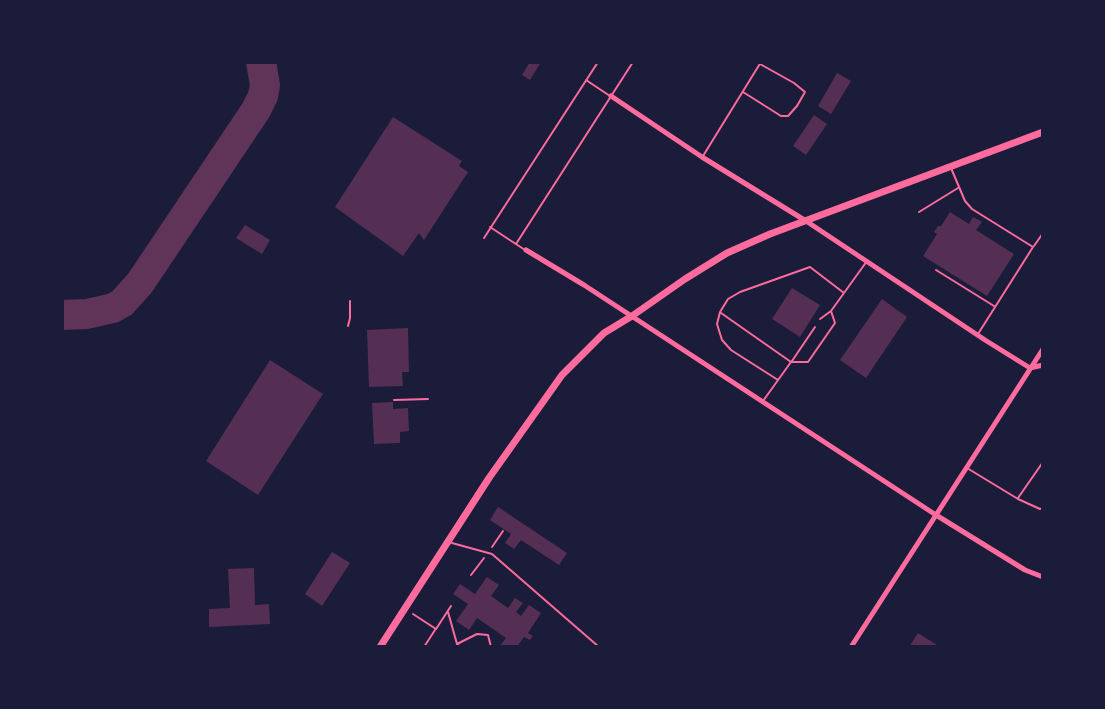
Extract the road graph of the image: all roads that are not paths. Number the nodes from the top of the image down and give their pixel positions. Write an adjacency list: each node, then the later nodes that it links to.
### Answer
1 (598, 62): 4 (lane)
2 (633, 62): 6 (lane)
3 (761, 63): 5 (lane); 5 (lane)
4 (586, 80): 6 (lane); 13 (lane)
5 (743, 92): 8 (lane)
6 (611, 96): 8 (street); 16 (lane)
7 (1043, 132): 9 (main road)
8 (702, 157): 12 (street)
9 (950, 167): 10 (lane); 12 (main road)
10 (959, 187): 11 (lane); 17 (lane)
11 (919, 212)
12 (806, 221): 19 (street); 25 (main road)
13 (490, 227): 15 (lane); 16 (lane)
14 (1043, 233): 17 (lane)
15 (484, 238)
16 (516, 244): 18 (lane)
17 (1033, 247): 22 (lane)
18 (526, 250): 25 (street)
19 (867, 261): 21 (lane); 28 (street)
20 (936, 270): 22 (lane)
21 (844, 293): 23 (lane); 24 (lane)
22 (995, 307): 28 (lane)
23 (831, 311): 26 (lane); 30 (lane)
24 (720, 312): 30 (lane); 33 (lane)
25 (632, 316): 34 (street); 40 (main road)
26 (820, 319)
27 (815, 327): 30 (lane)
28 (977, 335): 32 (street)
29 (1043, 349): 32 (street)
30 (791, 362): 33 (lane)
31 (1043, 365): 32 (street)
32 (1030, 368): 36 (street)
33 (778, 380): 34 (lane)
34 (763, 402): 39 (street)
35 (1043, 462): 37 (lane)
36 (966, 467): 37 (lane); 39 (street)
37 (1018, 499): 38 (lane)
38 (1043, 508)
39 (936, 515): 41 (street); 44 (street)
40 (448, 542): 42 (main road); 43 (lane)
41 (1043, 577)
42 (380, 647)
43 (599, 647)
44 (851, 647)

